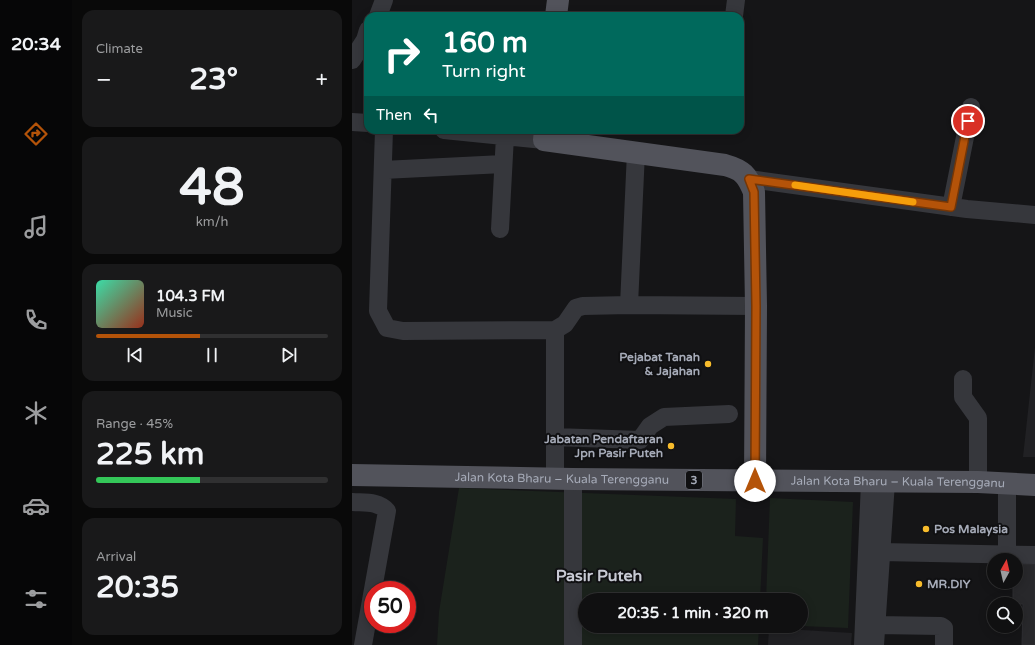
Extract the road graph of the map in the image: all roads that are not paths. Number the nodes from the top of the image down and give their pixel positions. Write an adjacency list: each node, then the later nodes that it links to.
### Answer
1 (384, 0): 4 (street)
2 (558, 0): 5 (main road)
3 (736, 0): 6 (street)
4 (381, 12)
5 (556, 12)
6 (734, 12)
7 (364, 42): 8 (street)
8 (352, 60)
9 (970, 107): 20 (street)
10 (352, 122): 11 (street)
11 (364, 123)
12 (384, 134): 18 (street)
13 (485, 134): 15 (street)
14 (545, 135): 15 (street); 16 (main road)
15 (505, 136): 17 (street)
16 (636, 152): 19 (main road); 23 (street)
17 (503, 164): 18 (street); 22 (street)
18 (383, 170): 25 (street)
19 (749, 179): 20 (street); 24 (main road)
20 (951, 207): 21 (street)
21 (1035, 215)
22 (500, 229)
23 (629, 305): 24 (street); 25 (street)
24 (756, 306): 31 (main road)
25 (555, 330): 28 (street)
26 (963, 379): 33 (street)
27 (729, 414): 28 (street)
28 (555, 437): 30 (street)
29 (357, 475): 30 (main road, Jalan Kota Bharu – Kuala Terengganu / 3); 36 (street)
30 (564, 479): 31 (main road, Jalan Kota Bharu – Kuala Terengganu / 3); 44 (street)
31 (755, 481): 32 (main road, Jalan Kota Bharu – Kuala Terengganu / 3)
32 (878, 482): 33 (main road, Jalan Kota Bharu – Kuala Terengganu / 3); 37 (street); 45 (street)
33 (978, 482): 34 (main road, Jalan Kota Bharu – Kuala Terengganu / 3)
34 (1007, 484): 35 (main road, Jalan Kota Bharu – Kuala Terengganu / 3); 38 (street)
35 (1035, 484)
36 (356, 502): 43 (street)
37 (881, 552): 39 (street); 42 (street)
38 (1007, 553)
39 (987, 555)
40 (1023, 555): 41 (street)
41 (1035, 555)
42 (876, 625): 46 (street); 47 (street)
43 (363, 645)
44 (573, 645)
45 (863, 645)
46 (875, 645)
47 (944, 645)

